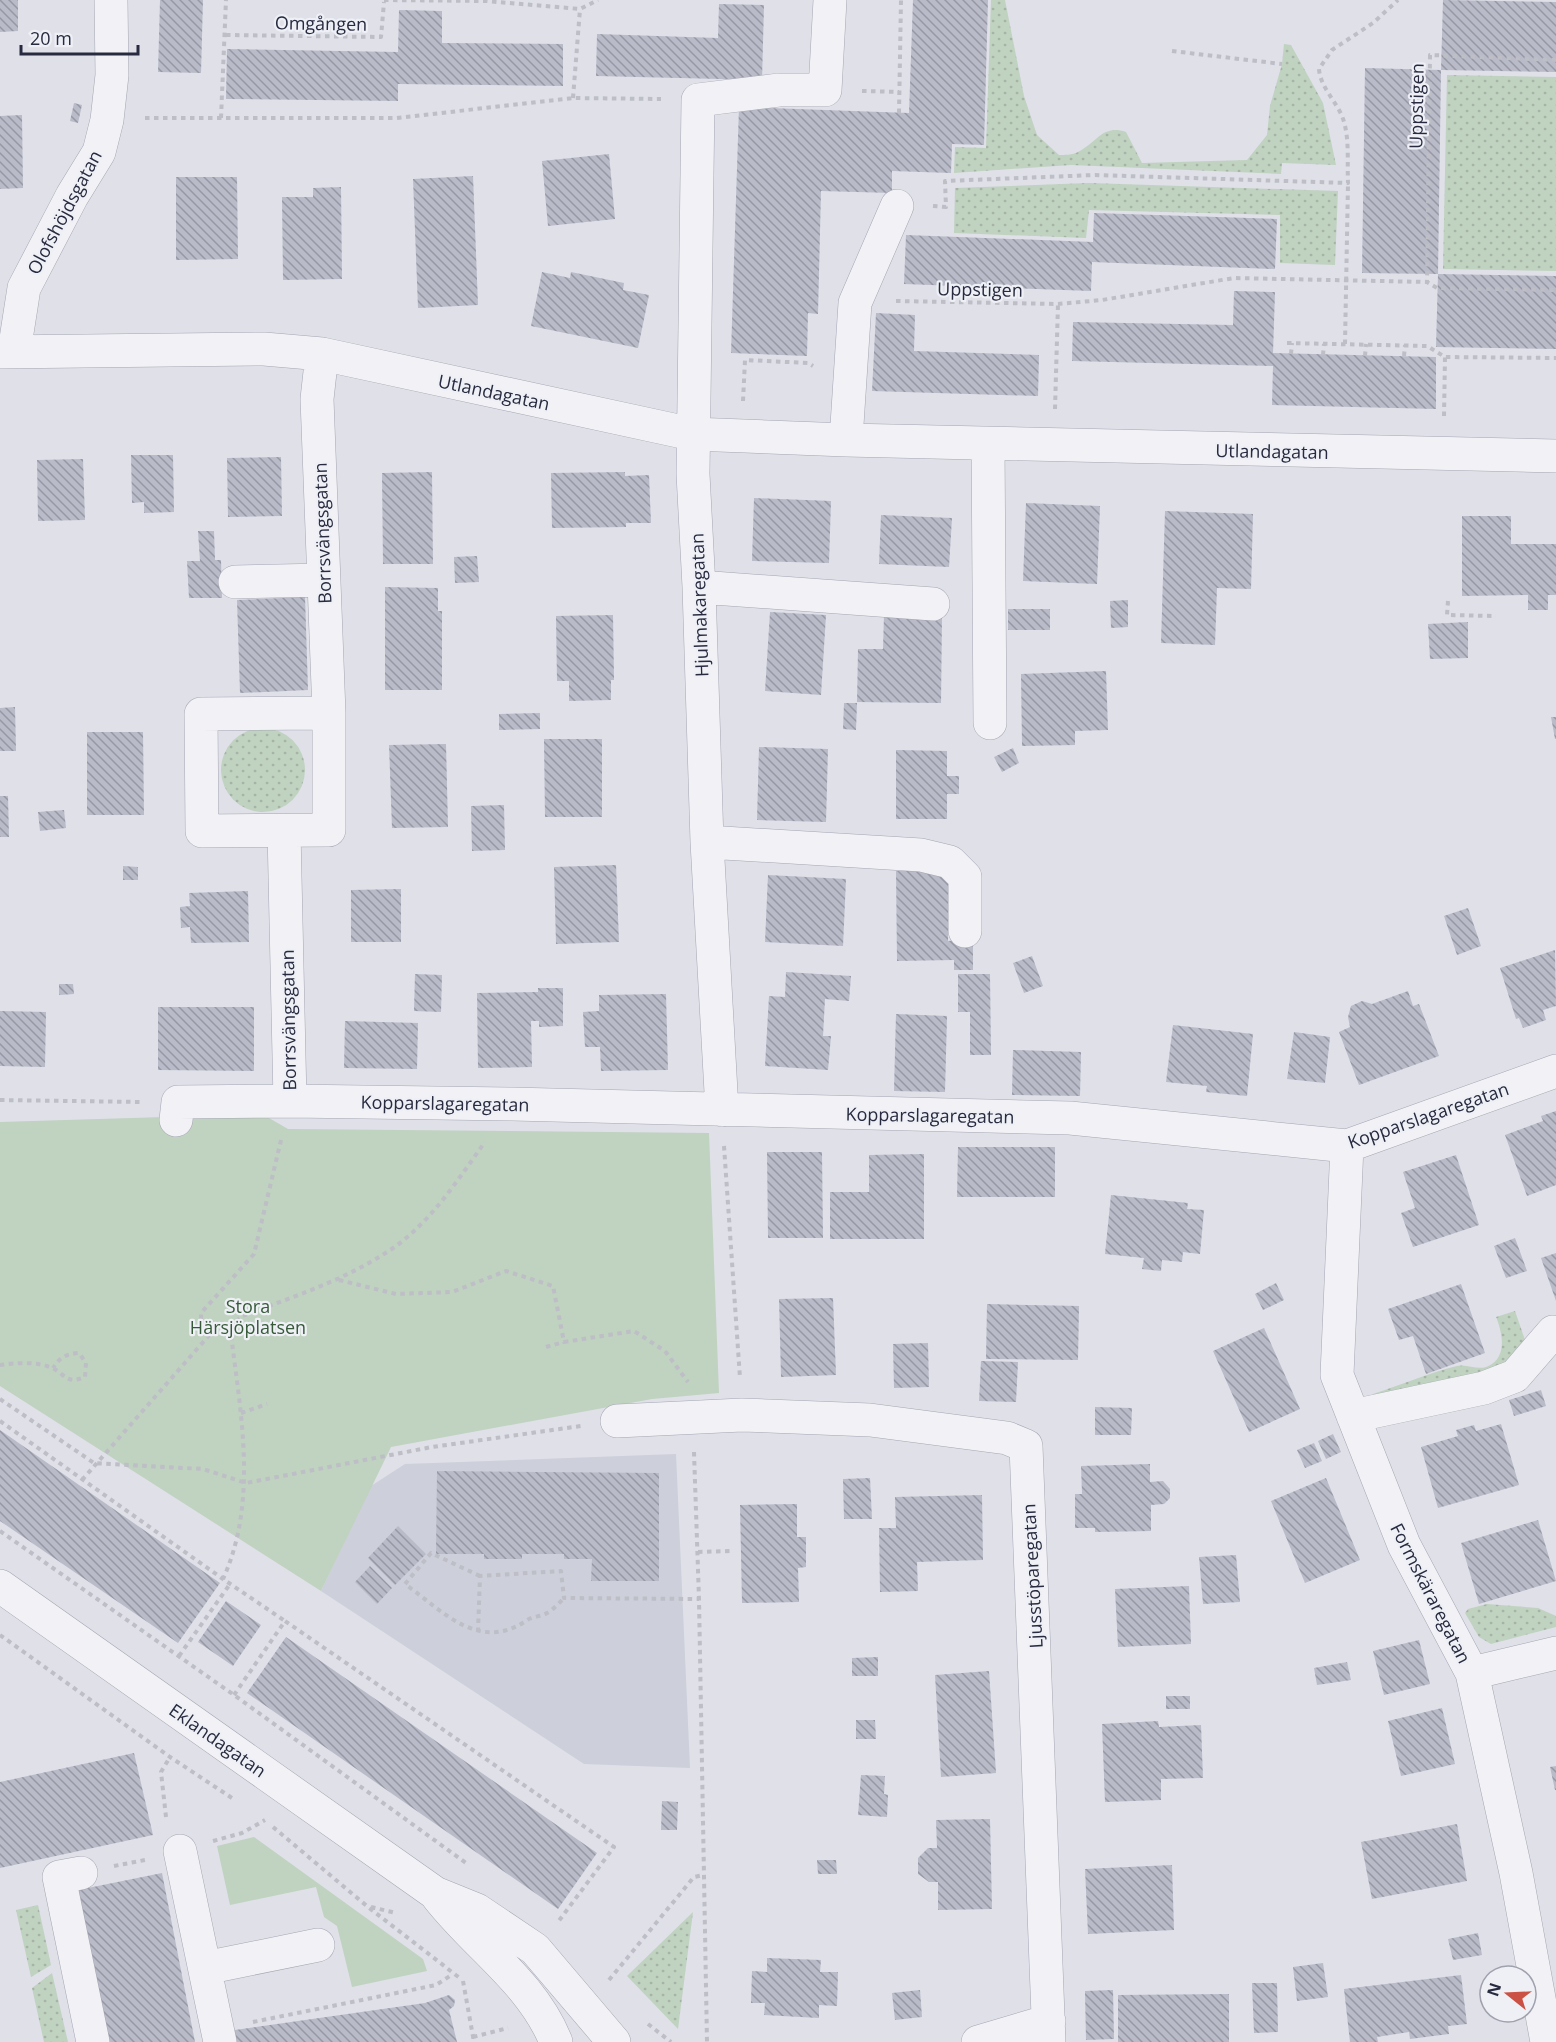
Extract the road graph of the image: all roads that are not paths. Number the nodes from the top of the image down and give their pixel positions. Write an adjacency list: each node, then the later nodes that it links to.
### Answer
1 (111, 0): 4 (street, Olofshöjdsgatan)
2 (830, 0): 6 (street, Hjulmakaregatan)
3 (912, 206): 7 (street)
4 (7, 352): 5 (street, Utlandagatan)
5 (321, 354): 6 (street, Utlandagatan); 10 (street, Borrsvängsgatan)
6 (692, 434): 7 (street, Utlandagatan); 12 (street, Hjulmakaregatan)
7 (846, 440): 8 (street, Utlandagatan)
8 (988, 444): 9 (street, Utlandagatan); 15 (street)
9 (1556, 456)
10 (324, 580): 11 (street); 14 (street, Borrsvängsgatan)
11 (235, 582)
12 (699, 587): 13 (street); 17 (street, Hjulmakaregatan)
13 (933, 604)
14 (329, 713): 16 (street, Borrsvängsgatan); 16 (street, Borrsvängsgatan)
15 (990, 723)
16 (284, 831): 20 (street, Borrsvängsgatan)
17 (707, 842): 18 (street); 21 (street, Hjulmakaregatan)
18 (965, 931)
19 (1556, 1071): 23 (street, Kopparslagaregatan)
20 (290, 1101): 21 (street, Kopparslagaregatan); 22 (street, Kopparslagaregatan)
21 (722, 1110): 23 (street, Kopparslagaregatan)
22 (177, 1111)
23 (1347, 1146): 25 (street, Formskäraregatan)
24 (1553, 1332): 25 (street)
25 (1353, 1416): 29 (street, Formskäraregatan)
26 (617, 1421): 35 (street, Ljusstöparegatan)
27 (0, 1586): 32 (street, Eklandagatan)
28 (1556, 1653): 29 (street)
29 (1472, 1673): 41 (street, Formskäraregatan)
30 (180, 1851): 34 (street)
31 (81, 1873): 37 (street)
32 (435, 1893): 38 (street, Eklandagatan); 39 (street, Eklandagatan)
33 (318, 1945): 34 (street)
34 (205, 1968): 36 (street)
35 (1049, 2032): 40 (street)
36 (218, 2036)
37 (93, 2042)
38 (556, 2042)
39 (614, 2042)
40 (978, 2042)
41 (1547, 2042)

